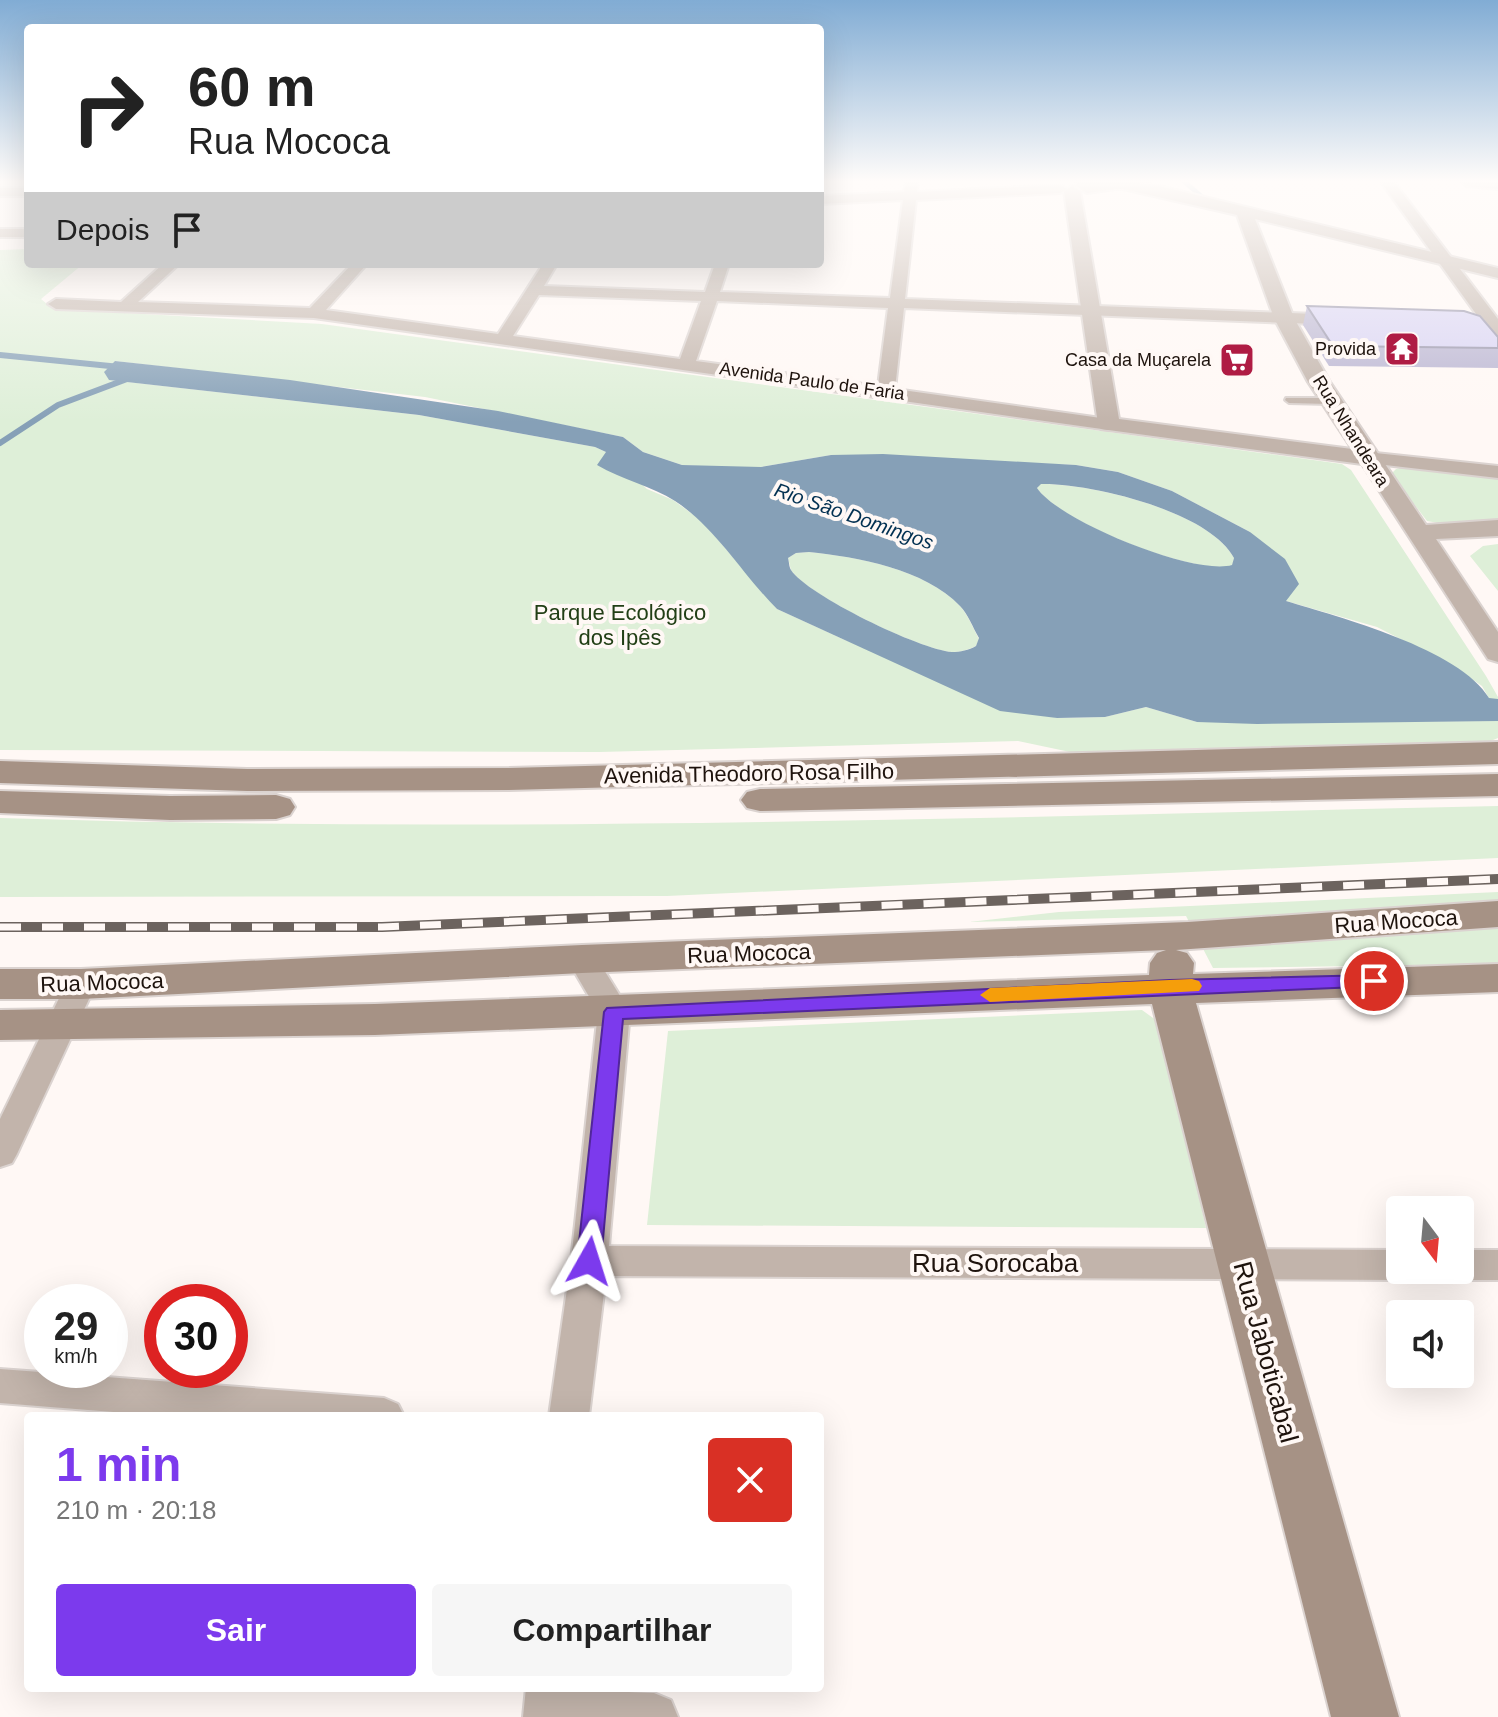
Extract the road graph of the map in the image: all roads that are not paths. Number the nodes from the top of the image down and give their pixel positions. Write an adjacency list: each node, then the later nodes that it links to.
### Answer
1 (903, 262): 13 (street)
2 (1085, 262): 16 (street)
3 (1262, 262): 18 (street, Rua Nhandeara)
4 (1446, 262): 21 (street)
5 (1453, 262): 10 (street)
6 (168, 268): 15 (street)
7 (356, 268): 17 (street)
8 (548, 268): 11 (street)
9 (721, 268): 12 (street)
10 (1498, 273)
11 (535, 290): 12 (street); 22 (street)
12 (711, 295): 13 (street); 23 (street)
13 (898, 302): 16 (street); 24 (street)
14 (56, 304): 15 (street, Avenida Paulo de Faria)
15 (125, 306): 17 (street, Avenida Paulo de Faria)
16 (1092, 310): 18 (street); 27 (street)
17 (314, 313): 22 (street, Avenida Paulo de Faria)
18 (1284, 318): 19 (street); 26 (street, Rua Nhandeara)
19 (1364, 320)
20 (1427, 322): 21 (street)
21 (1496, 327)
22 (504, 338): 23 (street, Avenida Paulo de Faria)
23 (687, 363): 24 (street, Avenida Paulo de Faria)
24 (886, 391): 27 (street, Avenida Paulo de Faria)
25 (1289, 400): 26 (lane)
26 (1330, 401): 28 (street, Rua Nhandeara)
27 (1109, 424): 28 (street, Avenida Paulo de Faria)
28 (1366, 458): 29 (street, Avenida Paulo de Faria); 31 (street, Rua Nhandeara)
29 (1498, 472)
30 (1498, 528): 31 (street)
31 (1416, 533): 32 (street, Rua Nhandeara)
32 (1498, 653)
33 (1498, 753): 34 (main road, Avenida Theodoro Rosa Filho)
34 (984, 782): 35 (main road, Avenida Theodoro Rosa Filho); 36 (main road, Avenida Theodoro Rosa Filho)
35 (4, 785)
36 (1498, 785)
37 (1498, 914): 38 (main road, Rua Mococa)
38 (1188, 936): 39 (main road, Rua Mococa); 43 (main road)
39 (582, 959): 42 (main road, Rua Mococa); 44 (street)
40 (1498, 978): 43 (main road, Rua Mococa)
41 (0, 984): 42 (main road, Rua Mococa)
42 (81, 984): 46 (street)
43 (1170, 987): 44 (main road, Rua Mococa); 49 (main road, Rua Jaboticabal)
44 (614, 1012): 46 (main road, Rua Mococa); 48 (street)
45 (0, 1025): 46 (main road, Rua Mococa)
46 (62, 1025): 47 (street)
47 (0, 1154)
48 (589, 1261): 49 (street, Rua Sorocaba); 55 (street)
49 (1242, 1265): 50 (street, Rua Sorocaba); 58 (main road, Rua Jaboticabal)
50 (1386, 1265)
51 (1474, 1265): 52 (street)
52 (1498, 1265)
53 (0, 1386): 54 (street)
54 (333, 1412)
55 (570, 1412)
56 (548, 1706): 57 (street)
57 (654, 1717)
58 (1365, 1717)

